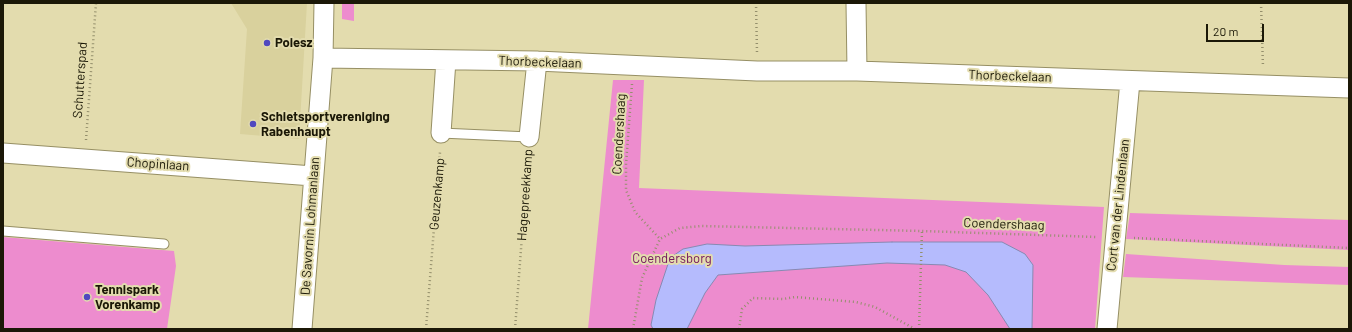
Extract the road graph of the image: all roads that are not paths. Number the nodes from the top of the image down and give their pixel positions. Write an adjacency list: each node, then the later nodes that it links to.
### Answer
1 (324, 3): 3 (street, De Savornin Lohmanlaan)
2 (856, 3): 6 (street)
3 (323, 58): 4 (street, Thorbeckelaan); 12 (street, De Savornin Lohmanlaan)
4 (446, 60): 5 (street, Thorbeckelaan); 9 (street)
5 (537, 61): 6 (street, Thorbeckelaan); 10 (street, Hagepreekkamp)
6 (857, 71): 7 (street, Thorbeckelaan)
7 (1130, 80): 8 (street, Thorbeckelaan); 16 (street, Cort van der Lindenlaan)
8 (1349, 88)
9 (441, 133): 10 (lane)
10 (529, 137)
11 (3, 153): 12 (street, Chopinlaan)
12 (313, 176): 15 (street, De Savornin Lohmanlaan)
13 (3, 231): 14 (lane)
14 (164, 244)
15 (302, 329)
16 (1107, 329)

